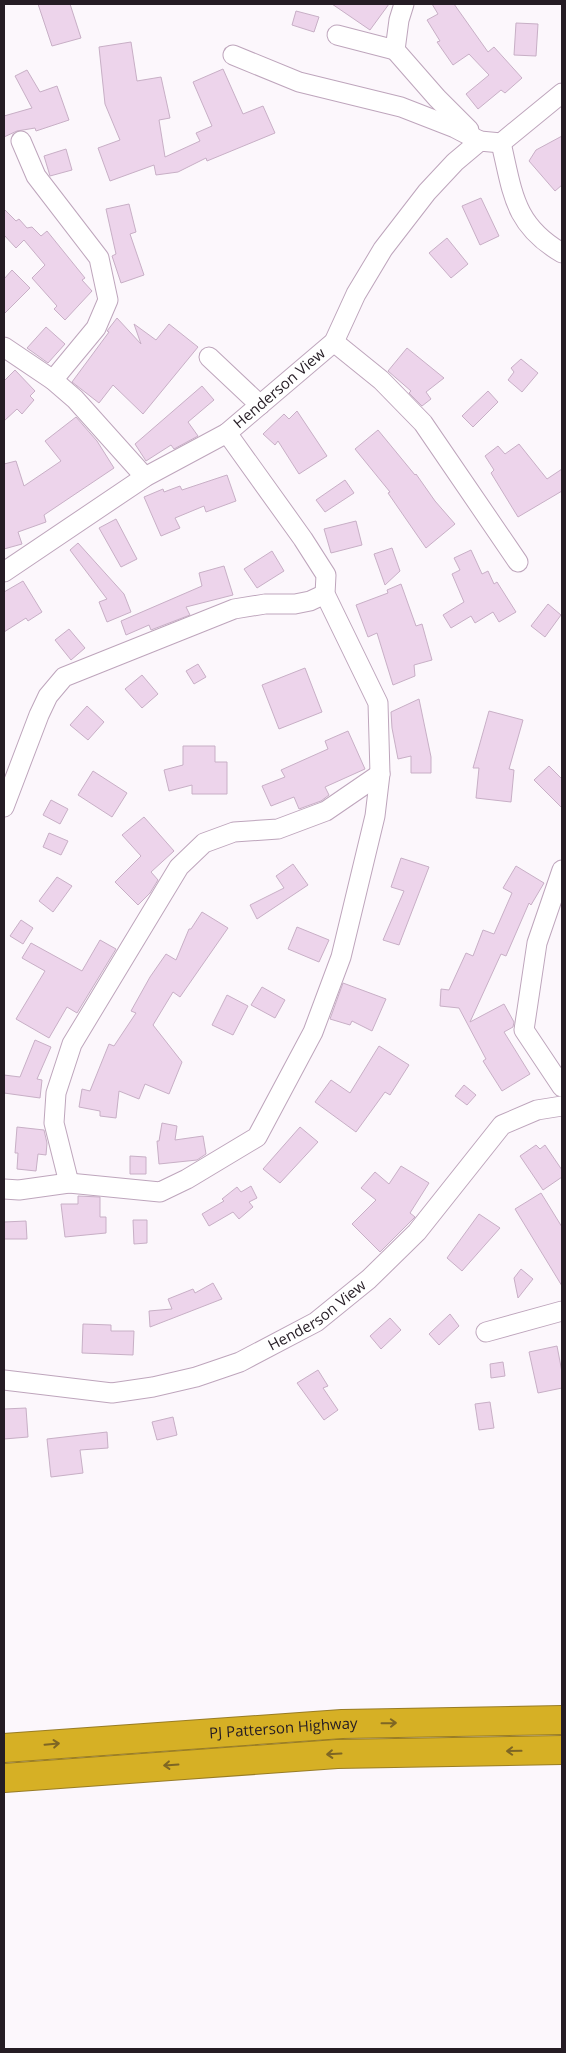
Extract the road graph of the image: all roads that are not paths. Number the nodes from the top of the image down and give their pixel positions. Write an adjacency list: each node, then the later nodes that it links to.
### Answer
1 (404, 4): 3 (street)
2 (337, 35): 3 (street)
3 (395, 50): 7 (street)
4 (234, 55): 7 (street)
5 (562, 93): 8 (street)
6 (21, 140): 13 (street)
7 (480, 141): 8 (street); 10 (street, Henderson View)
8 (501, 143): 9 (street)
9 (562, 253)
10 (334, 342): 14 (street, Henderson View); 17 (street)
11 (4, 347): 13 (street)
12 (209, 357): 14 (street)
13 (52, 380): 16 (street)
14 (260, 404): 15 (street, Henderson View)
15 (227, 433): 16 (street, Henderson View); 19 (street)
16 (144, 477): 18 (street, Henderson View)
17 (518, 562)
18 (4, 572)
19 (325, 594): 20 (street); 21 (street)
20 (380, 774): 25 (street); 25 (street)
21 (4, 807)
22 (562, 870): 23 (street)
23 (562, 1087)
24 (562, 1106): 29 (street, Henderson View)
25 (70, 1183): 26 (street)
26 (4, 1189)
27 (562, 1311): 28 (street)
28 (486, 1332)
29 (4, 1380)
30 (562, 1720): 31 (highway, PJ Patterson Highway, one-way to 30)
31 (4, 1748)
32 (562, 1750): 33 (highway, PJ Patterson Highway, one-way to 33)
33 (4, 1778)

